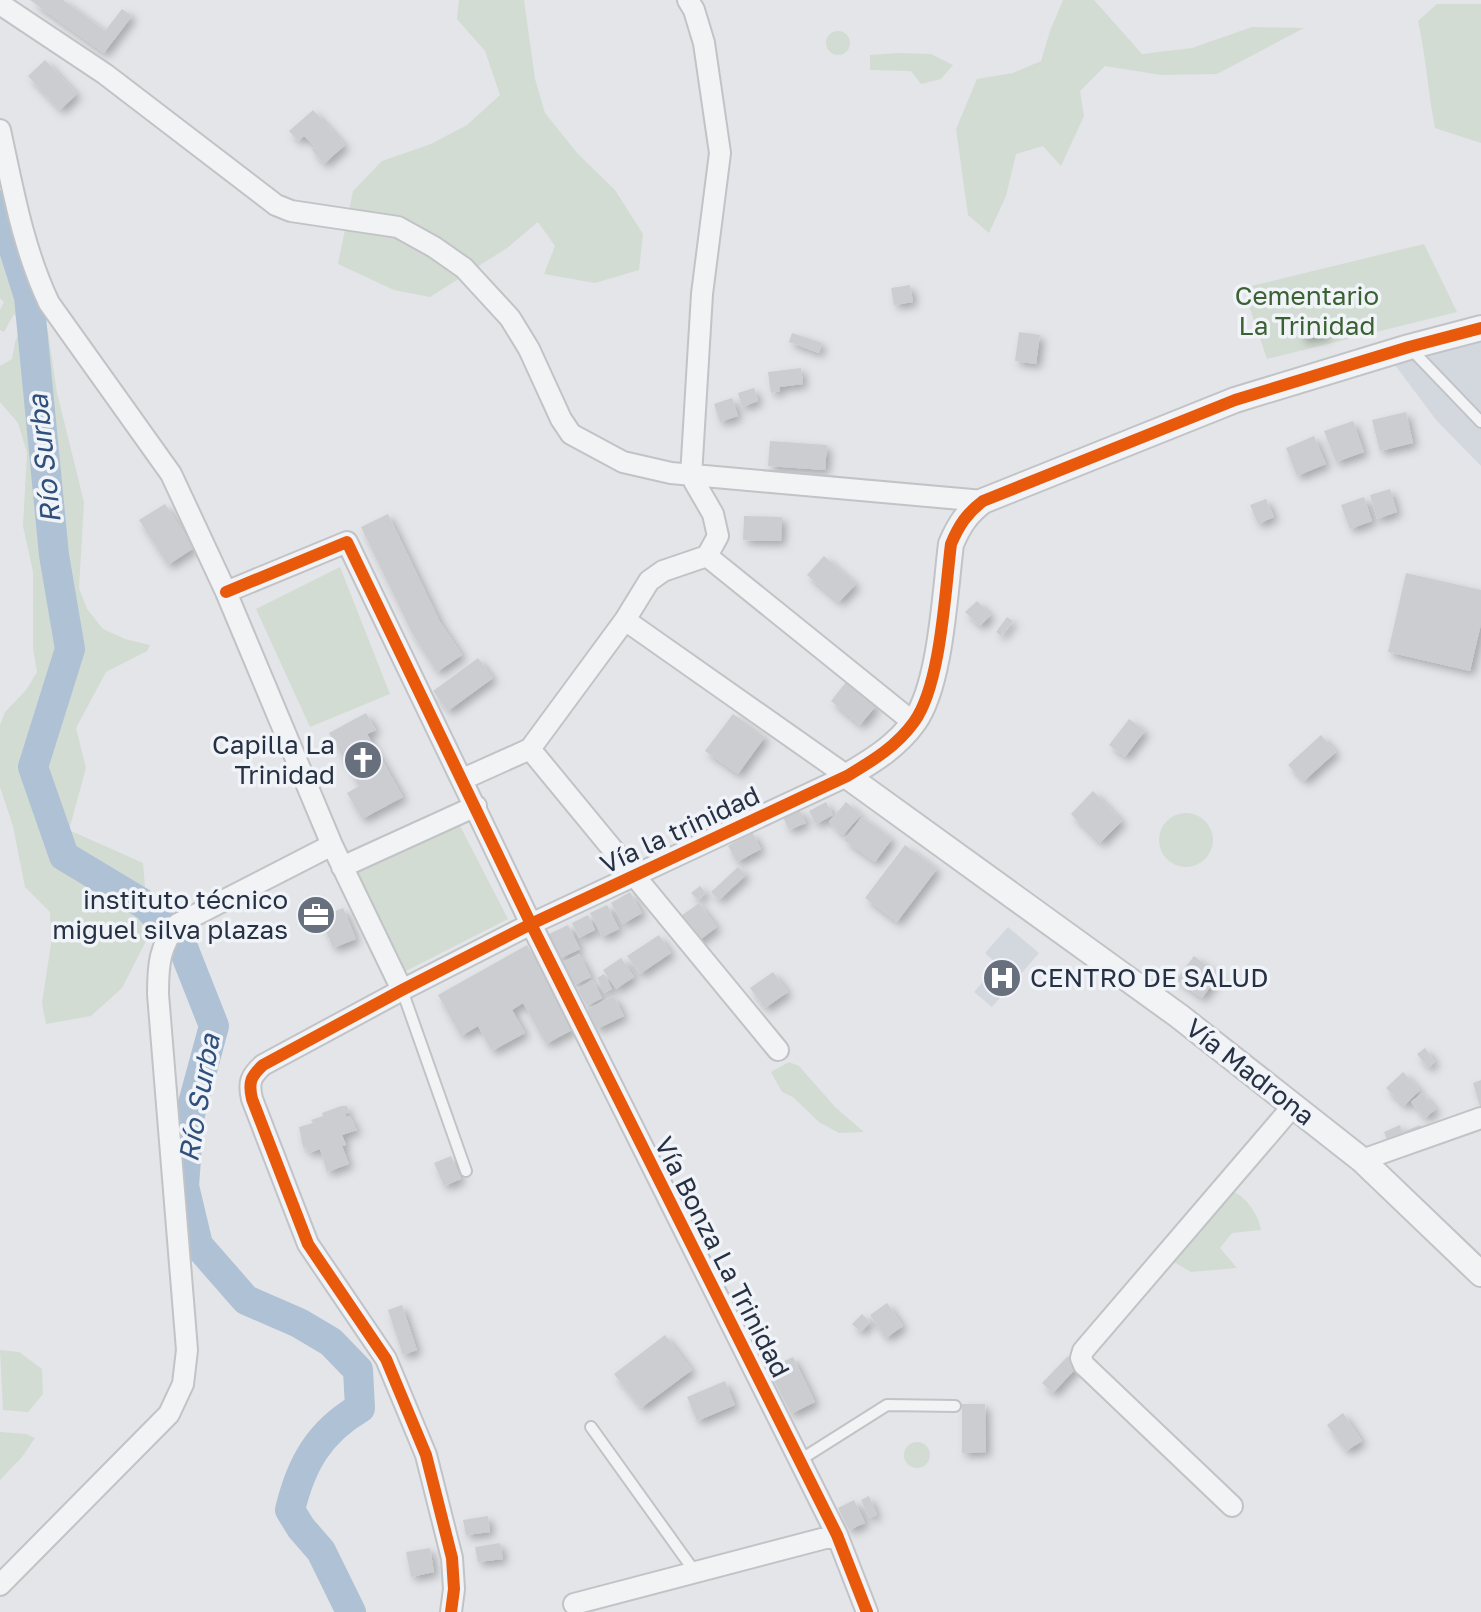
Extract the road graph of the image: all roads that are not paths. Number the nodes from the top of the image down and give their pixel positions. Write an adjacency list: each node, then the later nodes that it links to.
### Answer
1 (688, 0): 7 (street)
2 (0, 4): 7 (street)
3 (0, 130): 10 (street)
4 (1481, 328): 5 (street)
5 (1409, 347): 6 (lane); 8 (street)
6 (1481, 422)
7 (691, 476): 8 (street); 9 (street)
8 (983, 501): 12 (street)
9 (707, 556): 11 (street); 12 (street)
10 (226, 592): 15 (street, Vía Bonza La Trinidad); 17 (street)
11 (625, 620): 13 (street); 14 (street)
12 (914, 723): 14 (street)
13 (530, 749): 15 (street); 19 (street)
14 (847, 776): 19 (street, Vía la trinidad); 23 (street, Vía Madrona)
15 (463, 779): 16 (street, Vía Bonza La Trinidad)
16 (476, 806): 18 (street); 20 (street, Vía Bonza La Trinidad)
17 (332, 845): 18 (street); 34 (street)
18 (342, 867): 21 (street)
19 (634, 876): 20 (street, Vía la trinidad); 22 (street)
20 (531, 924): 21 (street, Vía la trinidad); 30 (street, Vía Bonza La Trinidad)
21 (402, 990): 26 (lane); 36 (street, Vía la trinidad)
22 (778, 1050)
23 (1293, 1106): 25 (street, Vía Madrona); 31 (street)
24 (1481, 1118): 25 (street)
25 (1362, 1160): 27 (street, Vía Madrona)
26 (466, 1171)
27 (1481, 1274)
28 (955, 1406): 30 (lane)
29 (591, 1427): 33 (lane)
30 (800, 1460): 32 (street, Vía Bonza La Trinidad)
31 (1232, 1506)
32 (837, 1535): 33 (street); 37 (street, Vía Bonza La Trinidad)
33 (695, 1572): 35 (street)
34 (0, 1585)
35 (574, 1608)
36 (451, 1612)
37 (867, 1612)

